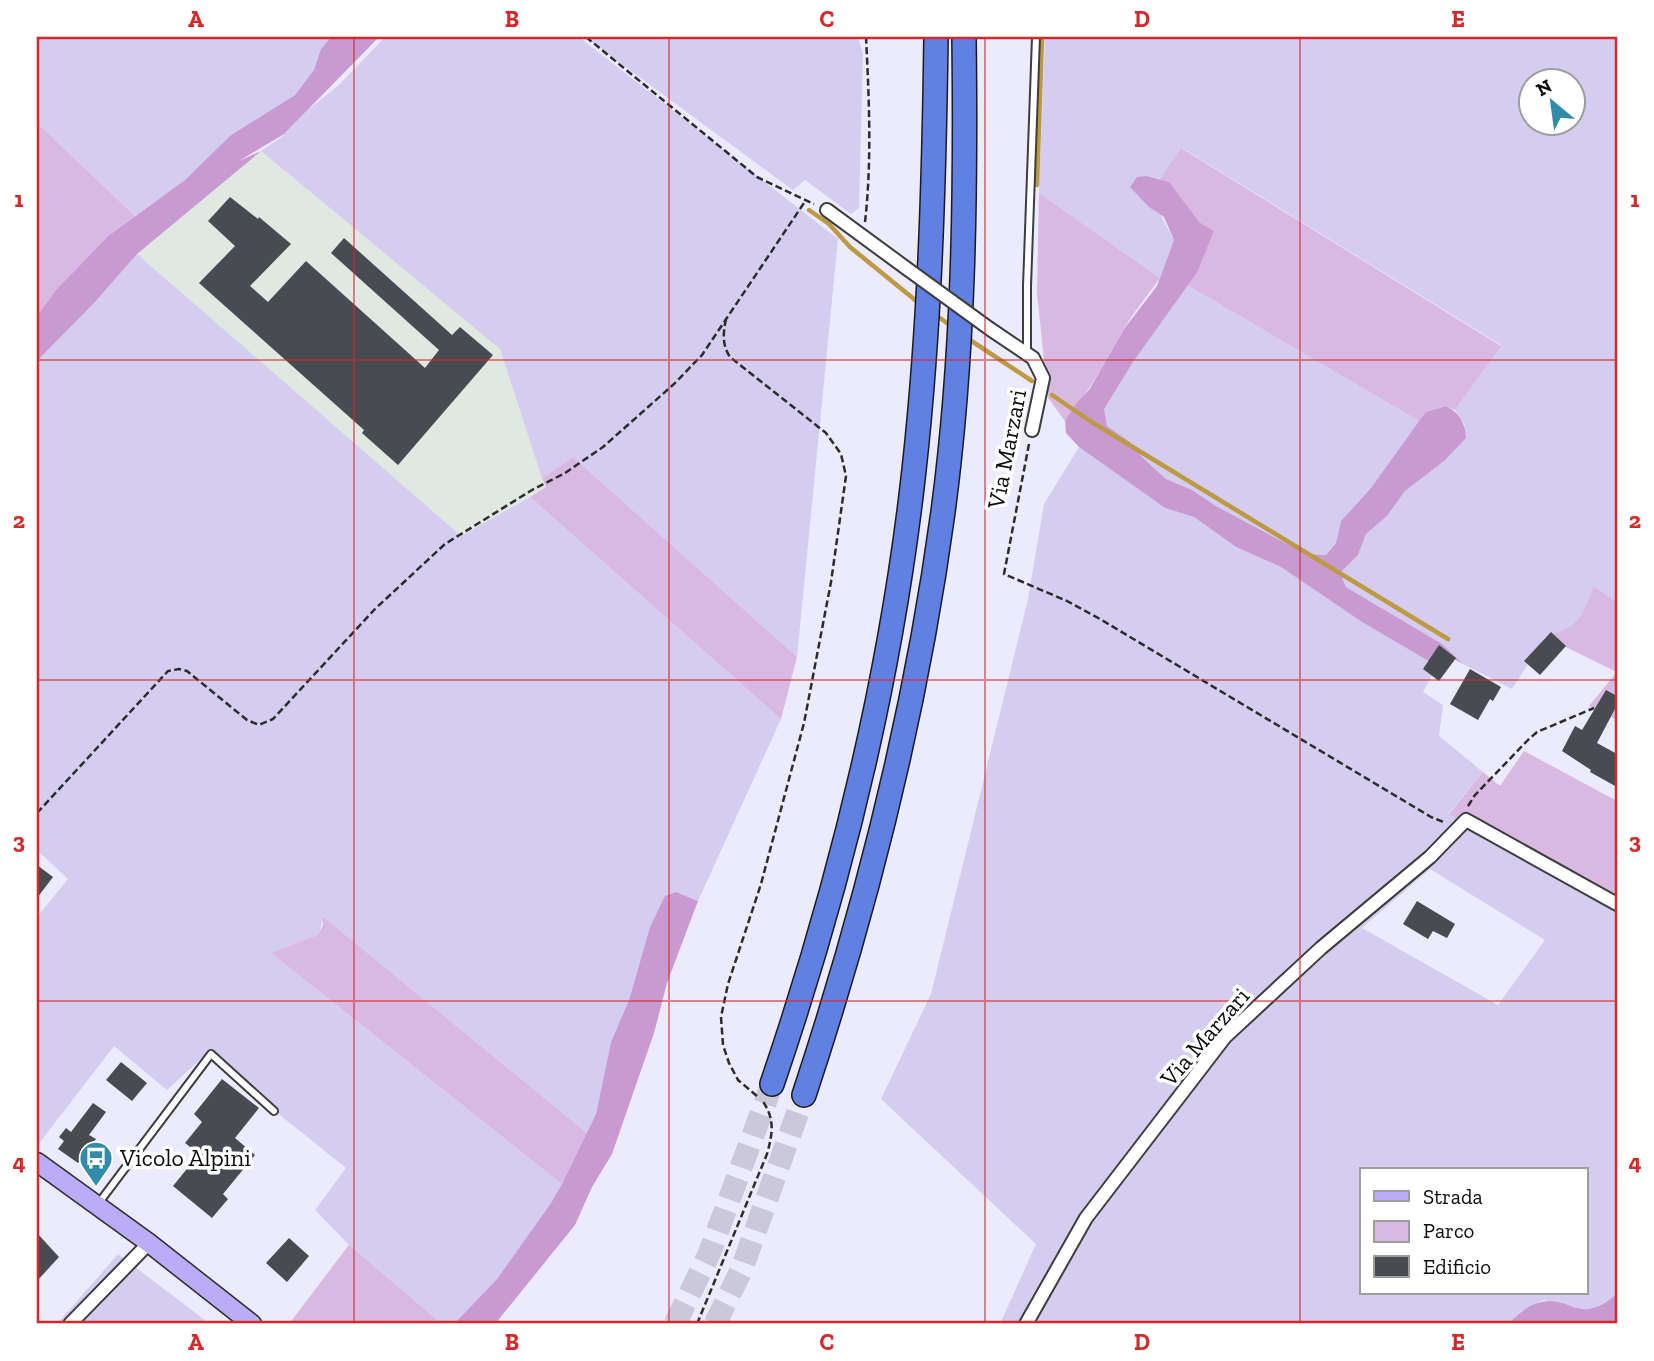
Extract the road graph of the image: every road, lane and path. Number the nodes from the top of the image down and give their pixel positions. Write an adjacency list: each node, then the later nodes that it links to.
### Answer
1 (586, 37): 6 (path)
2 (866, 37): 8 (path)
3 (936, 37): 16 (highway)
4 (964, 37): 17 (highway)
5 (1036, 37): 10 (lane)
6 (806, 200): 7 (path); 9 (path)
7 (827, 210): 8 (street, Via Marzari)
8 (863, 236): 10 (street, Via Marzari, bridge)
9 (726, 319): 13 (path); 24 (path)
10 (1027, 354): 11 (street, Via Marzari)
11 (1031, 430): 14 (path, Via Marzari)
12 (1594, 708): 14 (path)
13 (37, 813)
14 (1466, 820): 15 (street); 25 (street, Via Marzari)
15 (1617, 904)
16 (772, 1084)
17 (804, 1095)
18 (274, 1111): 20 (lane)
19 (37, 1162): 20 (main road)
20 (97, 1205): 21 (main road)
21 (149, 1242): 22 (street); 23 (main road)
22 (70, 1324)
23 (252, 1324)
24 (697, 1324)
25 (1026, 1324)

